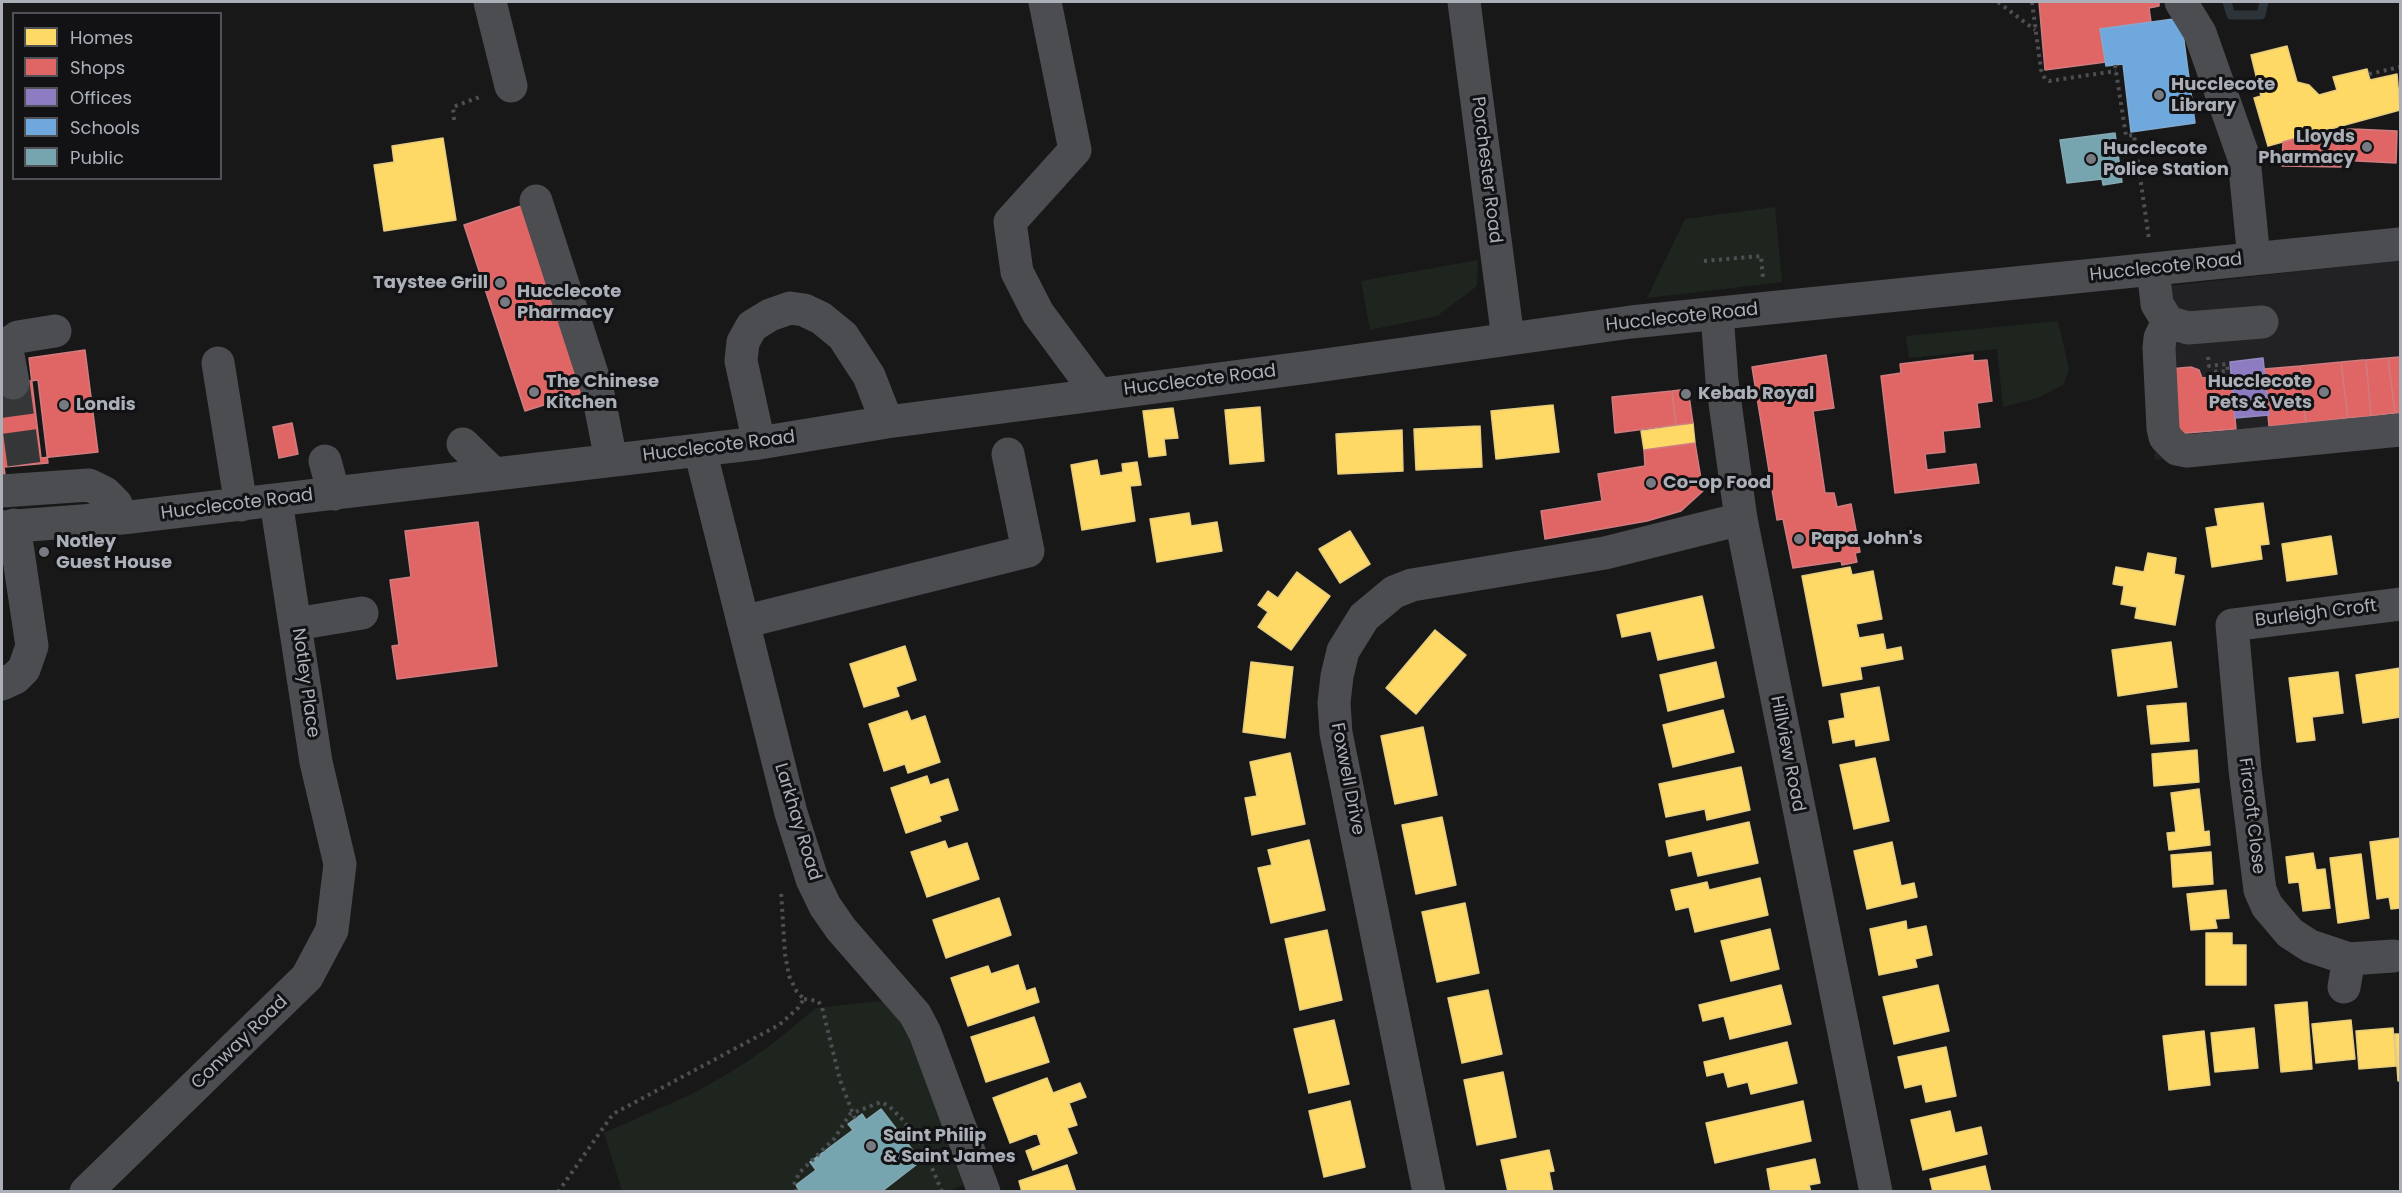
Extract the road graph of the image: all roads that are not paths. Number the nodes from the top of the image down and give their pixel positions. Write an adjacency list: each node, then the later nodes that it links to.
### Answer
1 (490, 2): 5 (street)
2 (1045, 2): 18 (street)
3 (1464, 2): 14 (street, Porchester Road)
4 (2181, 2): 8 (street)
5 (511, 86)
6 (536, 201): 25 (street)
7 (2400, 244): 8 (street, Hucclecote Road)
8 (2254, 259): 9 (street, Hucclecote Road)
9 (2153, 269): 10 (street, Hucclecote Road); 11 (street)
10 (1717, 314): 14 (street, Hucclecote Road); 33 (street, Hillview Road)
11 (2168, 322): 12 (street); 20 (street)
12 (2262, 322)
13 (55, 331): 15 (street)
14 (1508, 339): 18 (street, Hucclecote Road)
15 (3, 346): 17 (street)
16 (218, 363): 31 (street)
17 (13, 383)
18 (1098, 394): 19 (street, Hucclecote Road)
19 (886, 422): 21 (street, Hucclecote Road); 21 (street)
20 (2400, 430)
21 (759, 443): 23 (street, Hucclecote Road)
22 (463, 444): 27 (street)
23 (700, 450): 25 (street, Hucclecote Road); 37 (street, Larkhay Road)
24 (1008, 454): 37 (street)
25 (611, 460): 27 (street, Hucclecote Road)
26 (326, 461): 29 (street)
27 (494, 474): 29 (street, Hucclecote Road)
28 (2, 491): 32 (street)
29 (333, 494): 30 (street, Hucclecote Road)
30 (276, 501): 31 (street, Hucclecote Road); 38 (street, Notley Place)
31 (241, 505): 32 (street, Hucclecote Road)
32 (122, 518): 34 (street, Hucclecote Road)
33 (1741, 519): 45 (street, Foxwell Drive); 46 (street, Hillview Road)
34 (8, 526): 40 (street)
35 (2400, 604): 39 (street, Burleigh Croft)
36 (362, 613): 38 (street)
37 (743, 622): 44 (street, Larkhay Road)
38 (296, 624): 41 (street, Notley Place)
39 (2232, 625): 42 (street, Fircroft Close)
40 (2, 684)
41 (340, 864): 43 (street, Conway Road)
42 (2393, 956)
43 (86, 1191)
44 (984, 1191)
45 (1429, 1191)
46 (1876, 1191)

